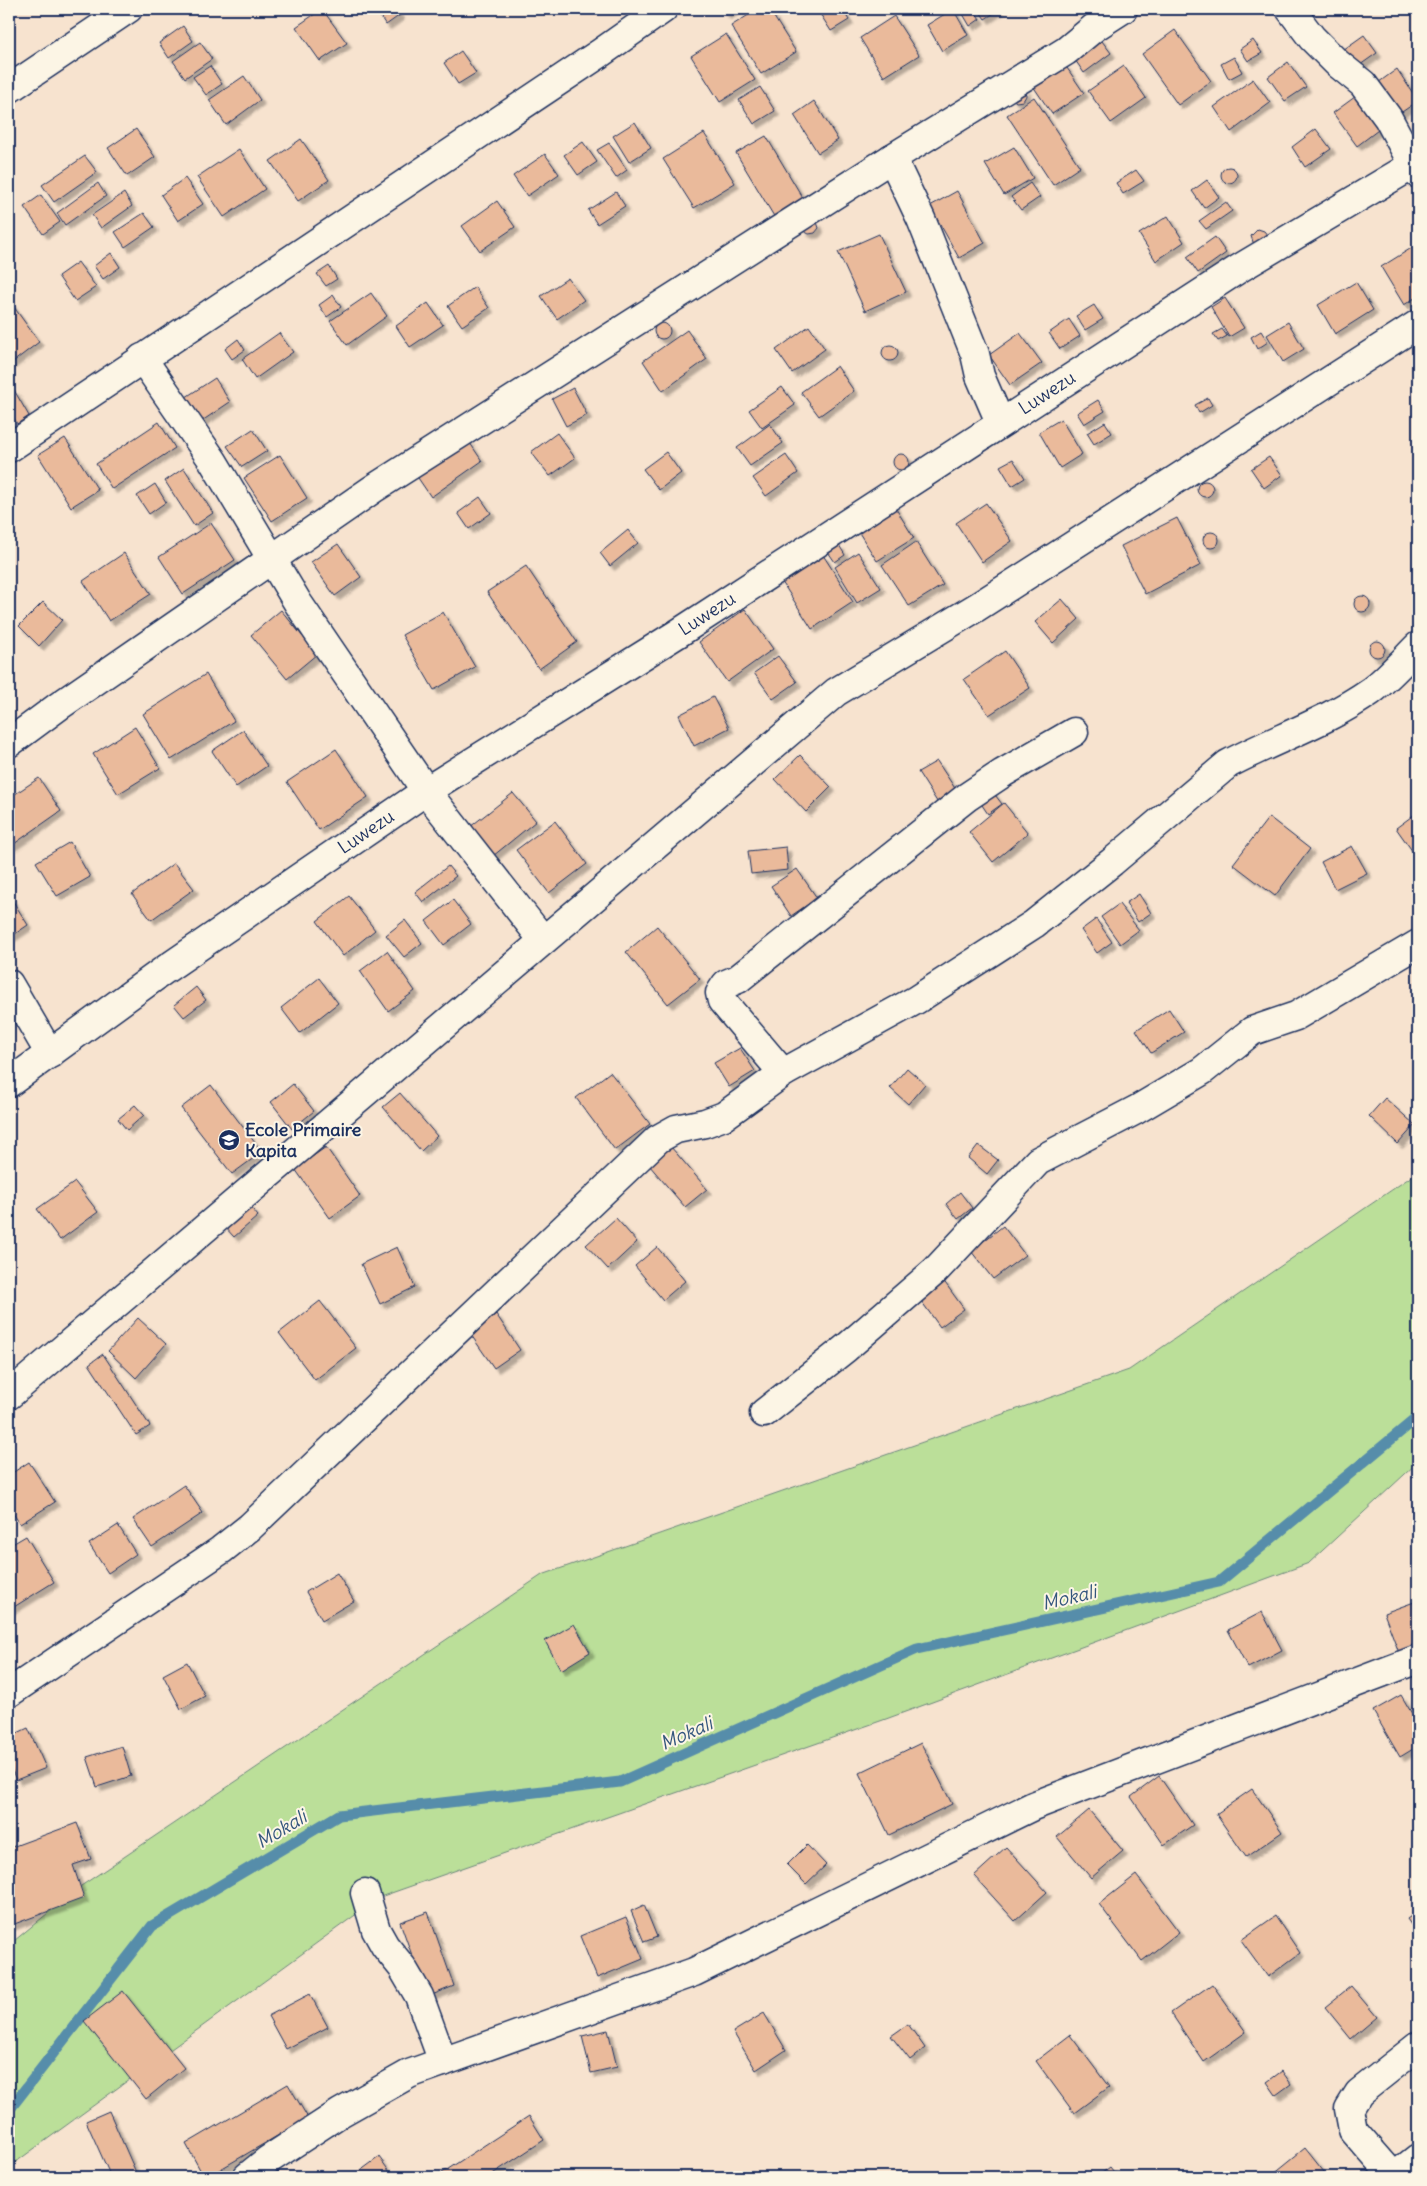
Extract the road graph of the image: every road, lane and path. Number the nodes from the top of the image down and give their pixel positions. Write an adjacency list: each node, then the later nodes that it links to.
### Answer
1 (128, 9): 5 (street)
2 (663, 9): 9 (street)
3 (1123, 9): 6 (street)
4 (1290, 9): 7 (street)
5 (9, 89)
6 (892, 158): 10 (street); 12 (street)
7 (1416, 167): 10 (street, Luwezu)
8 (1418, 324): 17 (street)
9 (142, 358): 11 (street); 12 (street)
10 (1000, 422): 16 (street, Luwezu)
11 (9, 448)
12 (272, 560): 15 (street); 16 (street)
13 (1418, 646): 21 (street)
14 (1074, 732): 21 (street)
15 (9, 743)
16 (426, 791): 17 (street); 20 (street, Luwezu)
17 (543, 940): 23 (street)
18 (1418, 944): 24 (street)
19 (9, 984): 20 (street)
20 (50, 1054): 22 (street, Luwezu)
21 (782, 1073): 26 (street)
22 (9, 1083)
23 (9, 1395)
24 (764, 1412)
25 (1418, 1659): 29 (street)
26 (9, 1693)
27 (365, 1893): 29 (street)
28 (1418, 2046): 32 (street)
29 (443, 2062): 31 (street)
30 (1418, 2158): 32 (street)
31 (247, 2177)
32 (1394, 2177)

